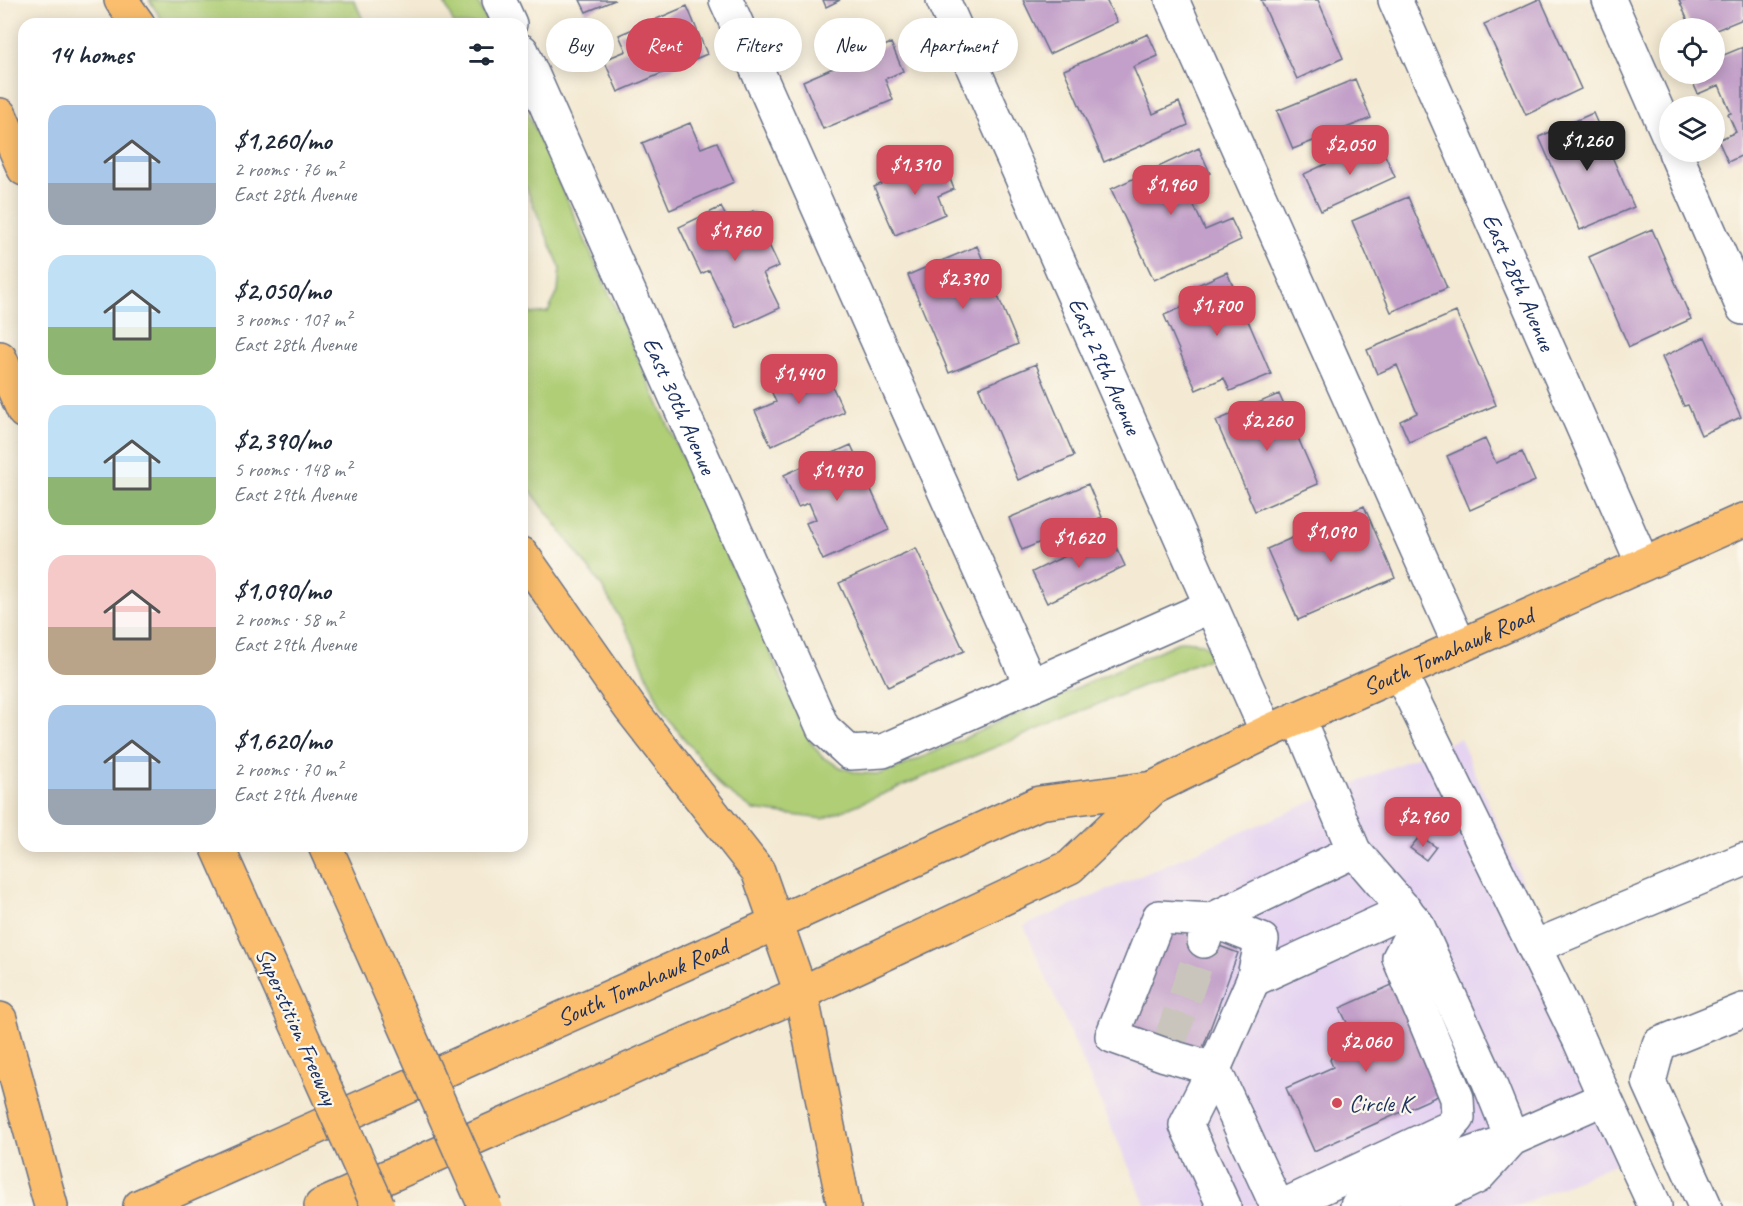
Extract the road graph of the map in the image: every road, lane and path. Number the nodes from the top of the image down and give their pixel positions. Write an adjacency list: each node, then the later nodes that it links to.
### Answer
1 (121, 0): 8 (main road)
2 (499, 0): 9 (street)
3 (726, 0): 24 (street)
4 (943, 0): 21 (street, East 29th Avenue)
5 (1172, 0): 22 (street)
6 (1395, 0): 20 (street, East 28th Avenue)
7 (1609, 0): 11 (street)
8 (134, 18)
9 (507, 18)
10 (528, 64): 24 (street, East 30th Avenue)
11 (1659, 114)
12 (0, 115): 13 (main road)
13 (18, 156)
14 (1679, 162): 15 (street)
15 (1743, 308)
16 (0, 358): 17 (main road)
17 (18, 398)
18 (1743, 520): 20 (main road, South Tomahawk Road)
19 (528, 563): 33 (main road)
20 (1643, 564): 22 (main road, South Tomahawk Road)
21 (1211, 606): 24 (street); 26 (street, East 29th Avenue)
22 (1460, 646): 23 (main road, South Tomahawk Road)
23 (1400, 673): 25 (main road, South Tomahawk Road); 35 (street)
24 (1031, 686)
25 (1298, 718): 26 (main road, South Tomahawk Road); 28 (street)
26 (1267, 732): 27 (main road, South Tomahawk Road)
27 (1153, 788): 33 (main road, South Tomahawk Road); 37 (main road, South Tomahawk Road)
28 (1354, 850): 32 (street); 34 (street)
29 (220, 852): 46 (main road, Superstition Freeway, bridge)
30 (328, 852): 47 (main road, bridge)
31 (1743, 860): 35 (street)
32 (1412, 917): 36 (street); 42 (street); 51 (street)
33 (776, 923): 37 (main road); 44 (main road, South Tomahawk Road)
34 (1208, 930): 36 (street); 40 (street)
35 (1533, 947): 41 (street)
36 (1253, 980): 40 (street)
37 (801, 993): 45 (main road, South Tomahawk Road); 48 (main road)
38 (1743, 1010): 55 (street)
39 (0, 1019): 43 (main road)
40 (1214, 1069): 49 (street); 50 (street)
41 (1605, 1098): 42 (street); 54 (street)
42 (1512, 1139): 52 (street); 53 (street)
43 (51, 1206)
44 (140, 1206)
45 (321, 1206)
46 (378, 1206)
47 (485, 1206)
48 (844, 1206)
49 (1224, 1206)
50 (1277, 1206)
51 (1283, 1206)
52 (1357, 1206)
53 (1416, 1206)
54 (1655, 1206)
55 (1705, 1206)

